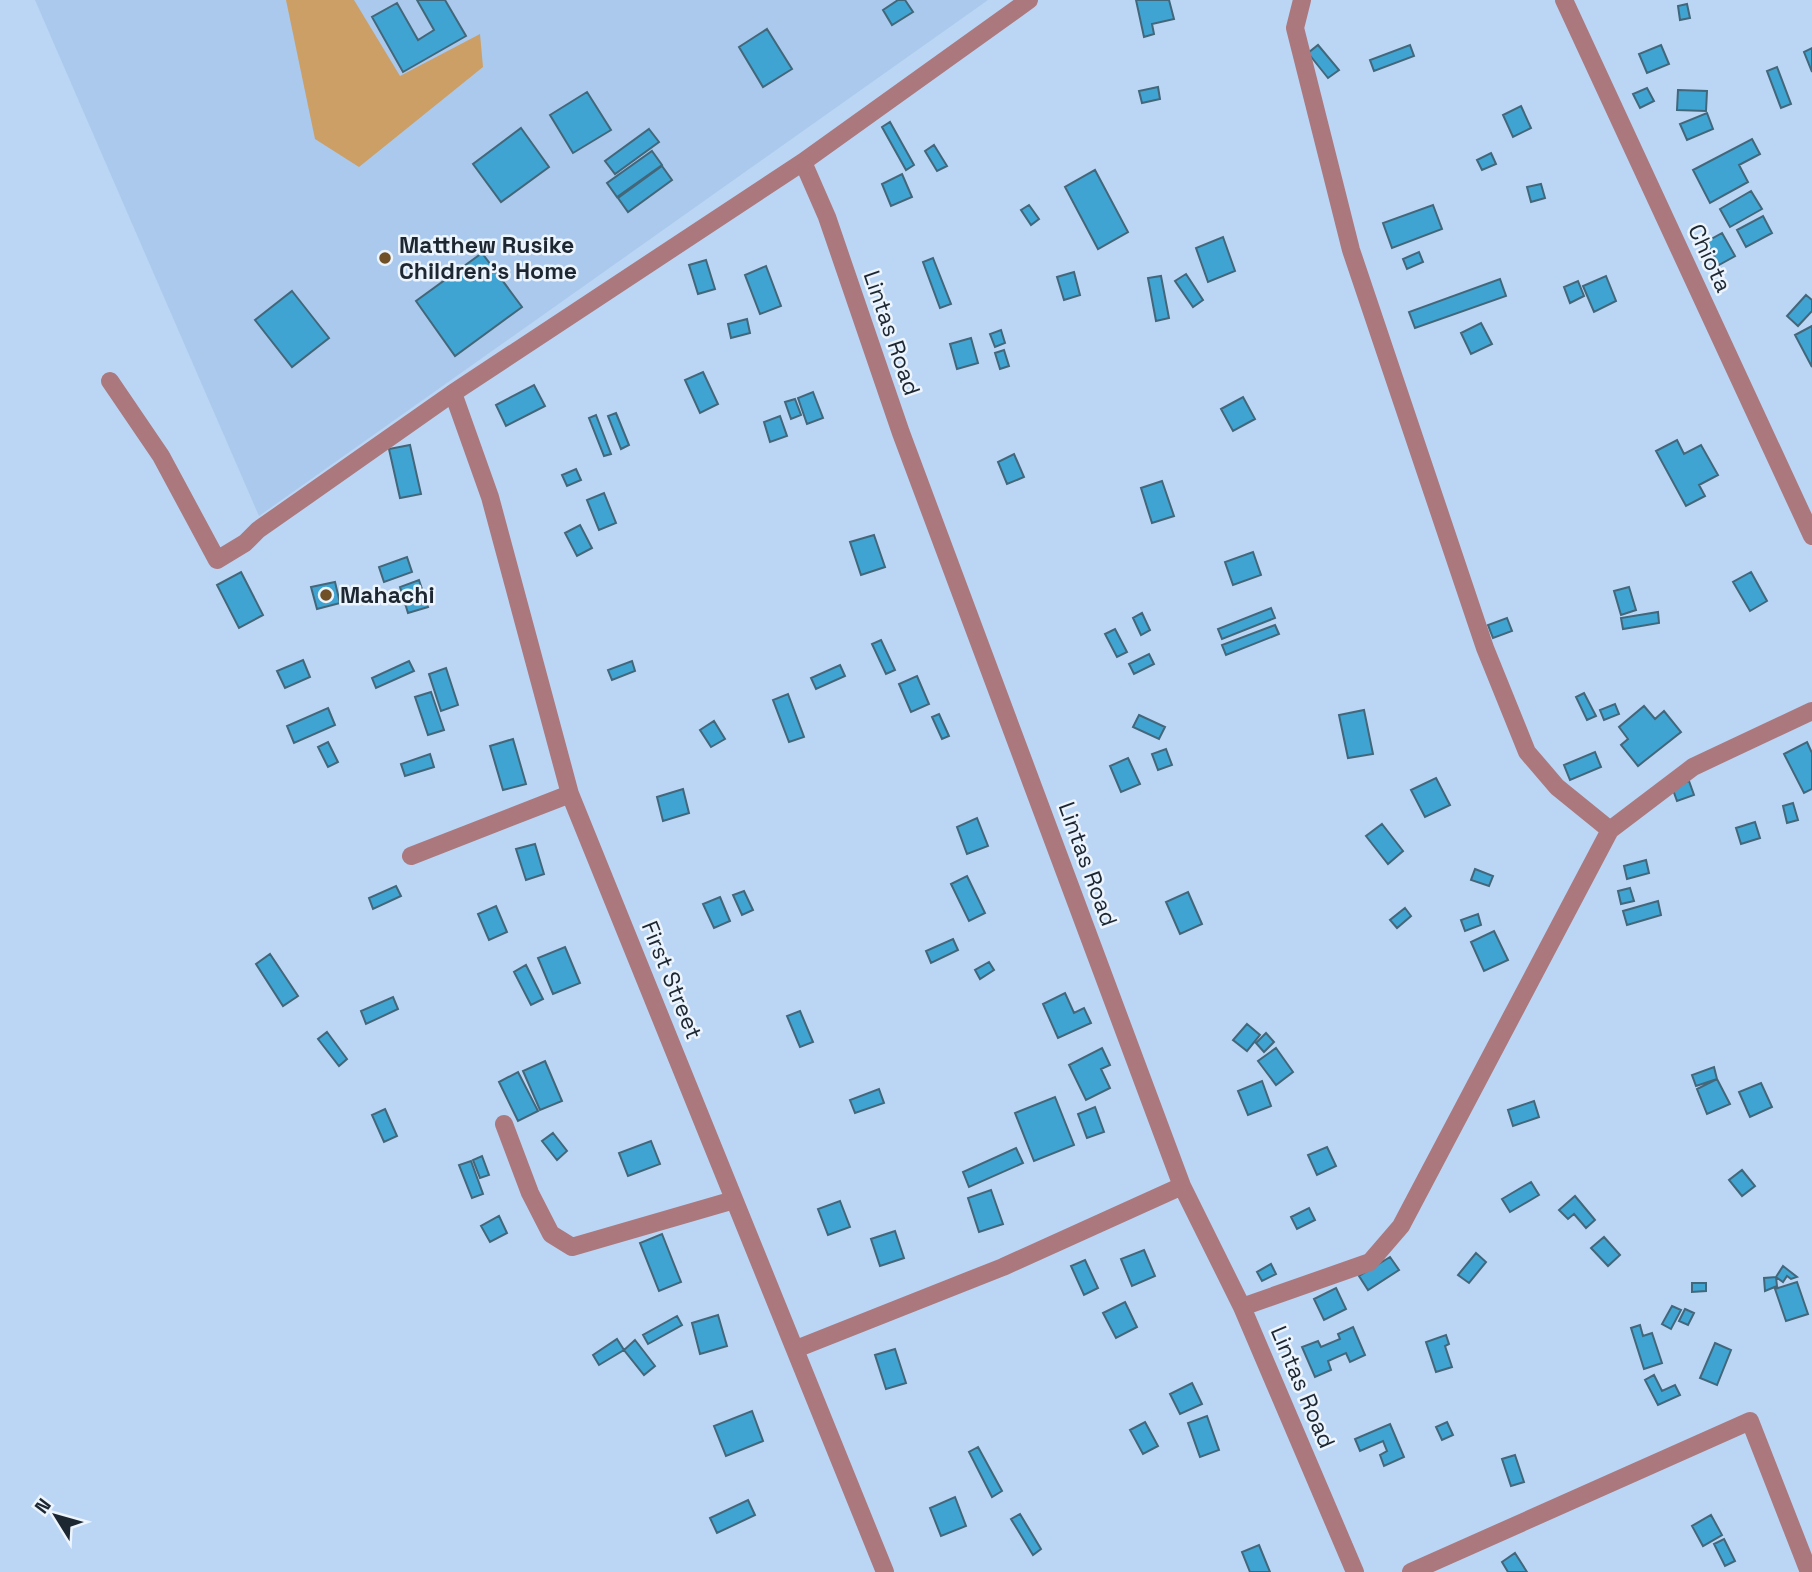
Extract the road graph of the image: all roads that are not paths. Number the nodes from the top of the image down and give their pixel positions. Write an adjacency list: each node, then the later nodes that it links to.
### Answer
1 (1029, 0): 4 (street)
2 (1302, 0): 10 (street)
3 (1564, 0): 7 (street, Chiota)
4 (803, 162): 6 (street); 13 (street, Lintas Road)
5 (110, 381): 6 (street)
6 (453, 393): 9 (street, First Street)
7 (1812, 536)
8 (1812, 711): 10 (street)
9 (570, 794): 11 (street); 14 (street, First Street)
10 (1609, 830): 15 (street)
11 (411, 856)
12 (504, 1124): 14 (street)
13 (1182, 1186): 15 (street, Lintas Road); 16 (street)
14 (734, 1200): 16 (street, First Street)
15 (1242, 1307): 18 (street, Lintas Road)
16 (796, 1349): 17 (street, First Street)
17 (885, 1572)
18 (1355, 1572)
19 (1411, 1572): 20 (street)
20 (1809, 1572)

